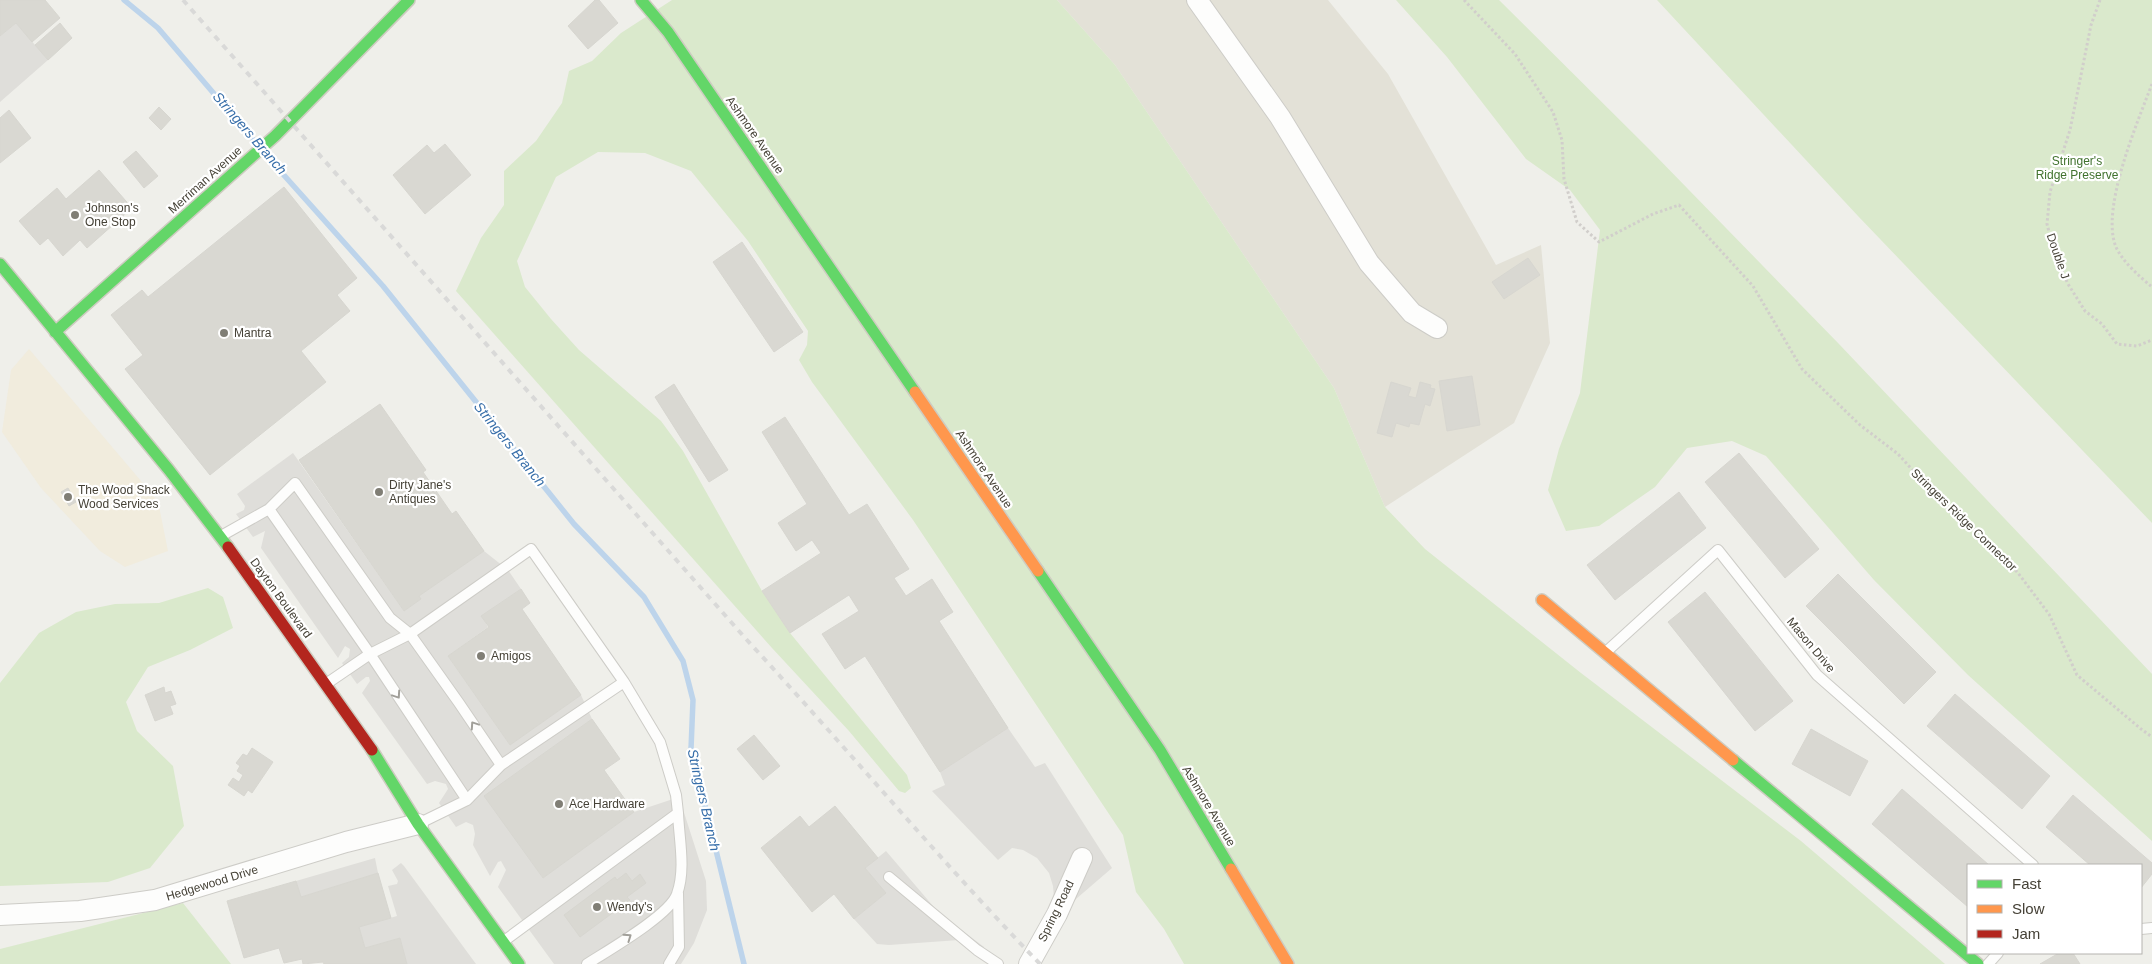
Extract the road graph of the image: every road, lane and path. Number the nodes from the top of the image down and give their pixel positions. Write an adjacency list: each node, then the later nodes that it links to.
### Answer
1 (409, 0): 10 (street, Merriman Avenue)
2 (641, 0): 37 (street, Ashmore Avenue)
3 (1197, 0): 9 (street)
4 (1464, 0): 20 (path, Stringers Ridge Connector)
5 (2100, 0): 11 (path, Double J)
6 (2152, 84): 8 (path)
7 (0, 264): 10 (street, Dayton Boulevard)
8 (2152, 287)
9 (1437, 328)
10 (55, 332): 13 (street, Dayton Boulevard)
11 (2152, 340)
12 (269, 509): 13 (lane); 15 (lane); 17 (lane)
13 (220, 537): 19 (street, Dayton Boulevard)
14 (1542, 600): 16 (street)
15 (410, 634): 17 (lane); 18 (lane); 21 (lane, one-way to 15)
16 (1605, 652): 26 (lane, Mason Drive); 38 (street)
17 (370, 654): 19 (lane); 22 (lane, one-way to 22)
18 (624, 682): 21 (lane); 23 (lane)
19 (326, 684): 24 (street, Dayton Boulevard)
20 (2152, 737)
21 (501, 765): 22 (lane)
22 (467, 800): 24 (lane)
23 (678, 813): 28 (lane); 30 (lane)
24 (418, 824): 29 (street, Hedgewood Drive); 30 (street, Dayton Boulevard)
25 (1082, 858): 36 (street, Spring Road)
26 (2032, 864)
27 (889, 877): 35 (lane)
28 (678, 893): 33 (lane, one-way to 28); 34 (lane)
29 (0, 915)
30 (503, 942): 32 (street, Dayton Boulevard)
31 (1997, 954): 39 (lane)
32 (519, 964)
33 (587, 964)
34 (669, 964)
35 (998, 964)
36 (1029, 964)
37 (1288, 964)
38 (1978, 964)
39 (1988, 964)

